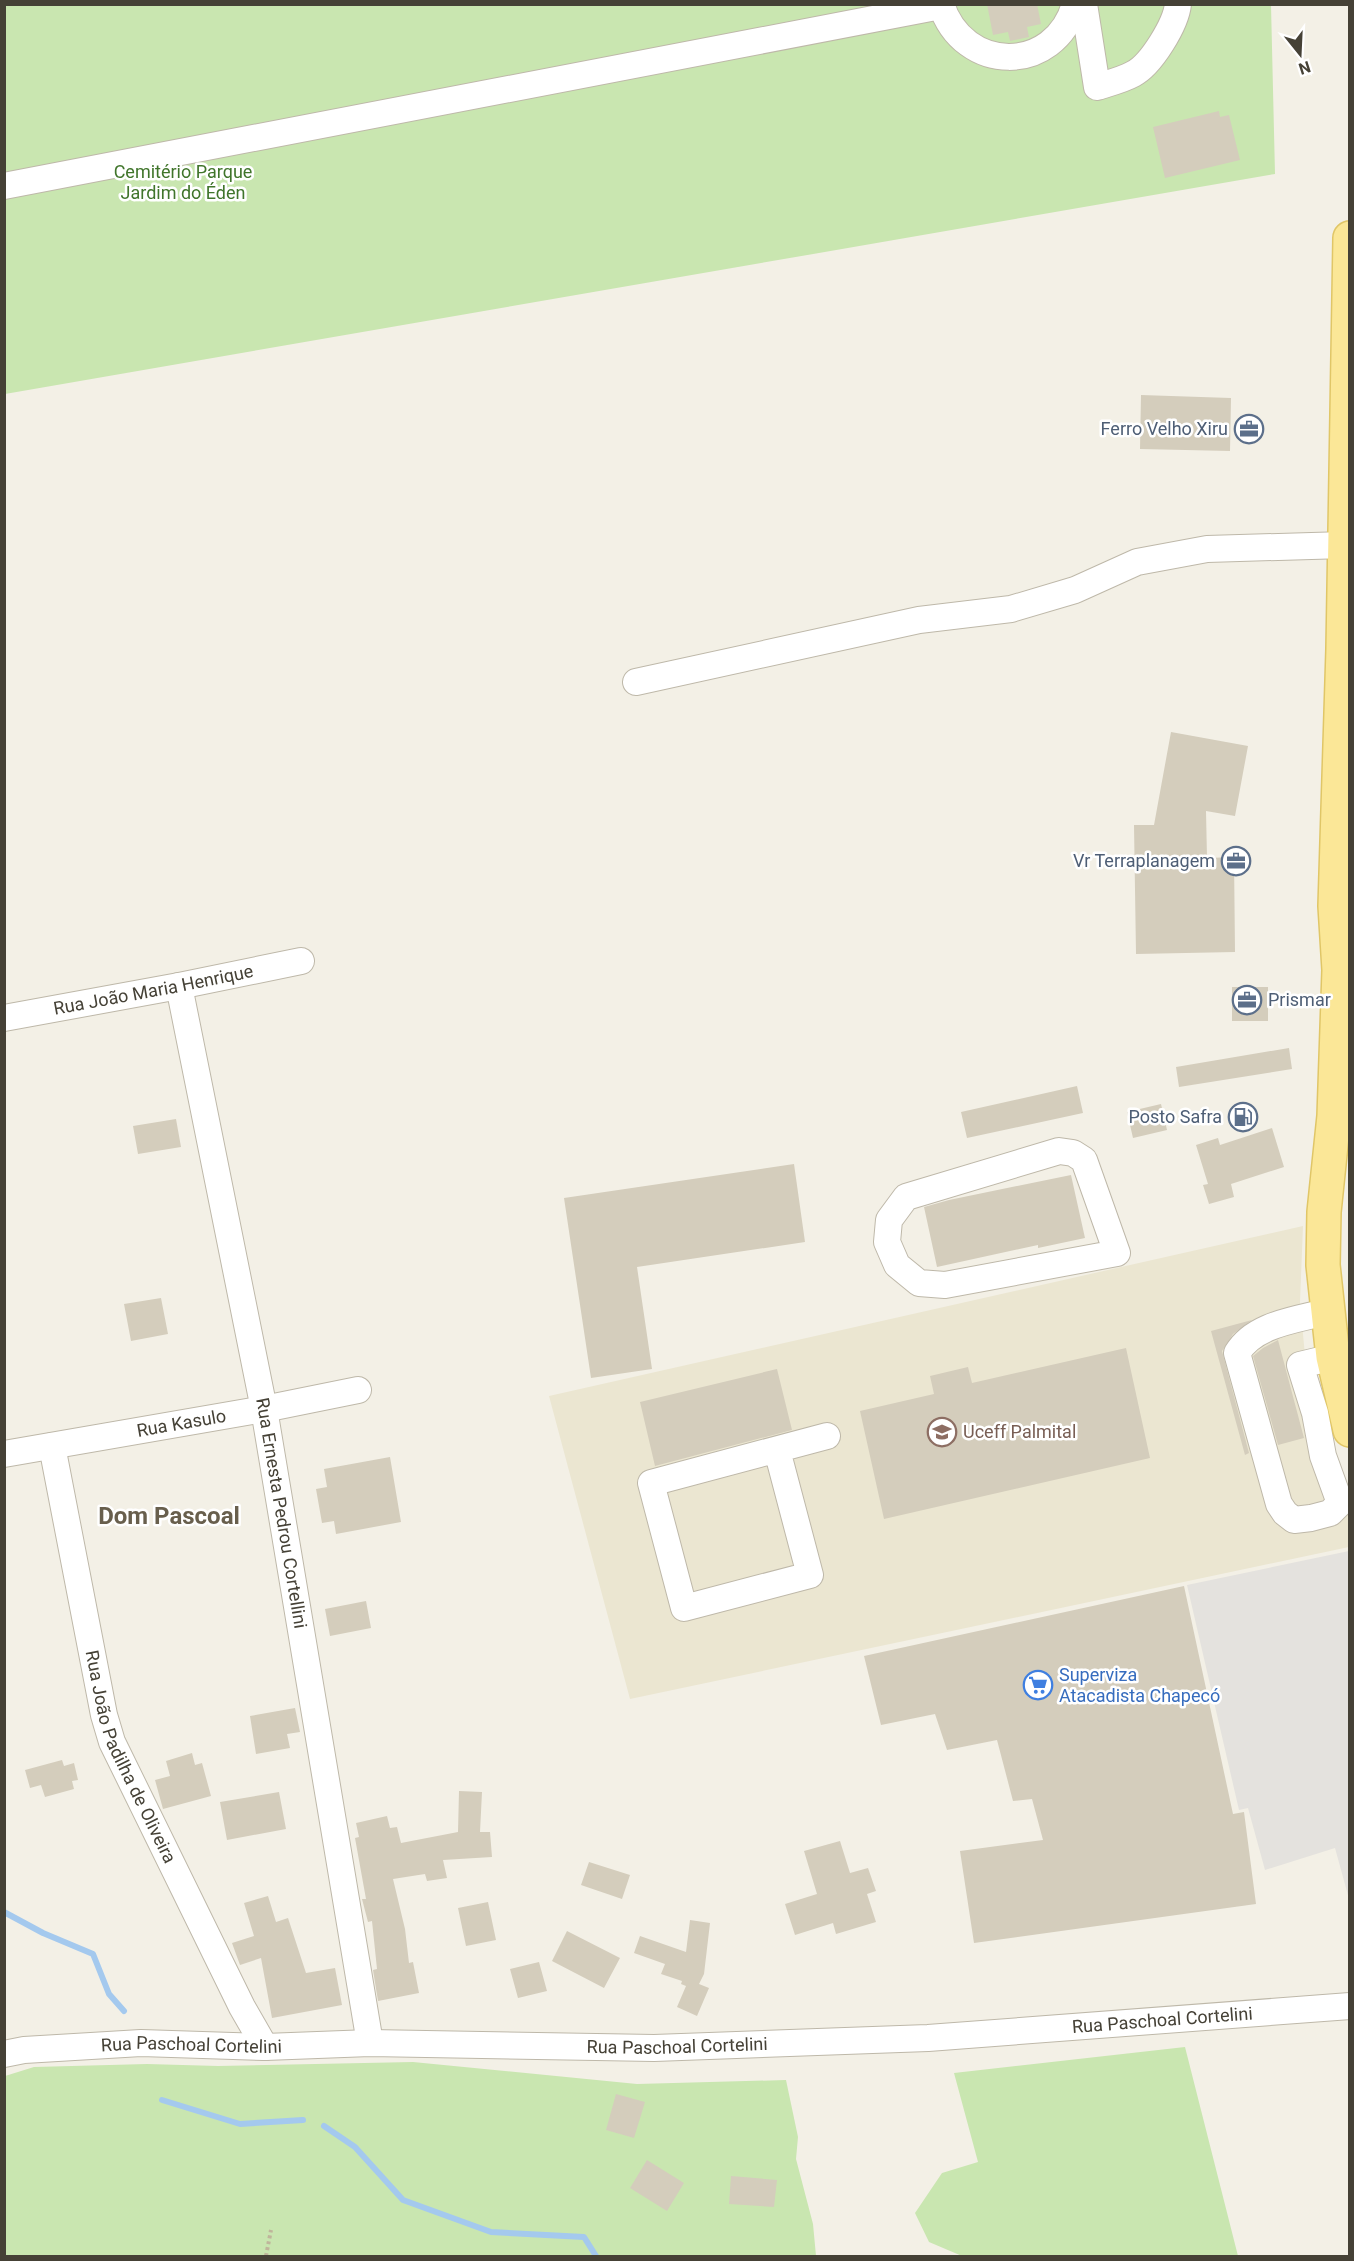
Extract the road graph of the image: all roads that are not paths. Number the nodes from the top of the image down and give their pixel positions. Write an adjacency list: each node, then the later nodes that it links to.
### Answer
1 (1075, 4): 4 (street)
2 (1084, 4): 3 (street)
3 (1178, 4)
4 (941, 5): 5 (street)
5 (4, 186)
6 (1350, 238): 7 (main road)
7 (1349, 267): 8 (main road)
8 (1345, 545): 9 (main road); 10 (street)
9 (1346, 649): 12 (main road)
10 (636, 682)
11 (301, 961): 13 (street, Rua João Maria Henrique)
12 (1339, 970): 15 (main road); 17 (main road)
13 (179, 986): 14 (street, Rua João Maria Henrique); 22 (street, Rua Ernesta Pedrou Cortellini)
14 (4, 1018)
15 (1350, 1019)
16 (1117, 1253): 16 (street)
17 (1339, 1300): 18 (street); 19 (main road)
18 (1288, 1322): 20 (street); 20 (street)
19 (1333, 1357): 20 (street); 23 (main road)
20 (1300, 1365)
21 (358, 1390): 22 (street, Rua Kasulo)
22 (264, 1409): 25 (street, Rua Kasulo); 29 (street, Rua Ernesta Pedrou Cortellini)
23 (1350, 1430)
24 (827, 1436): 26 (street)
25 (52, 1446): 27 (street, Rua Kasulo); 30 (street, Rua João Padilha de Oliveira)
26 (777, 1450): 26 (street)
27 (4, 1454)
28 (1350, 2006): 29 (street, Rua Paschoal Cortelini)
29 (370, 2043): 30 (street, Rua Paschoal Cortelini)
30 (265, 2047): 31 (street, Rua Paschoal Cortelini)
31 (4, 2054)

